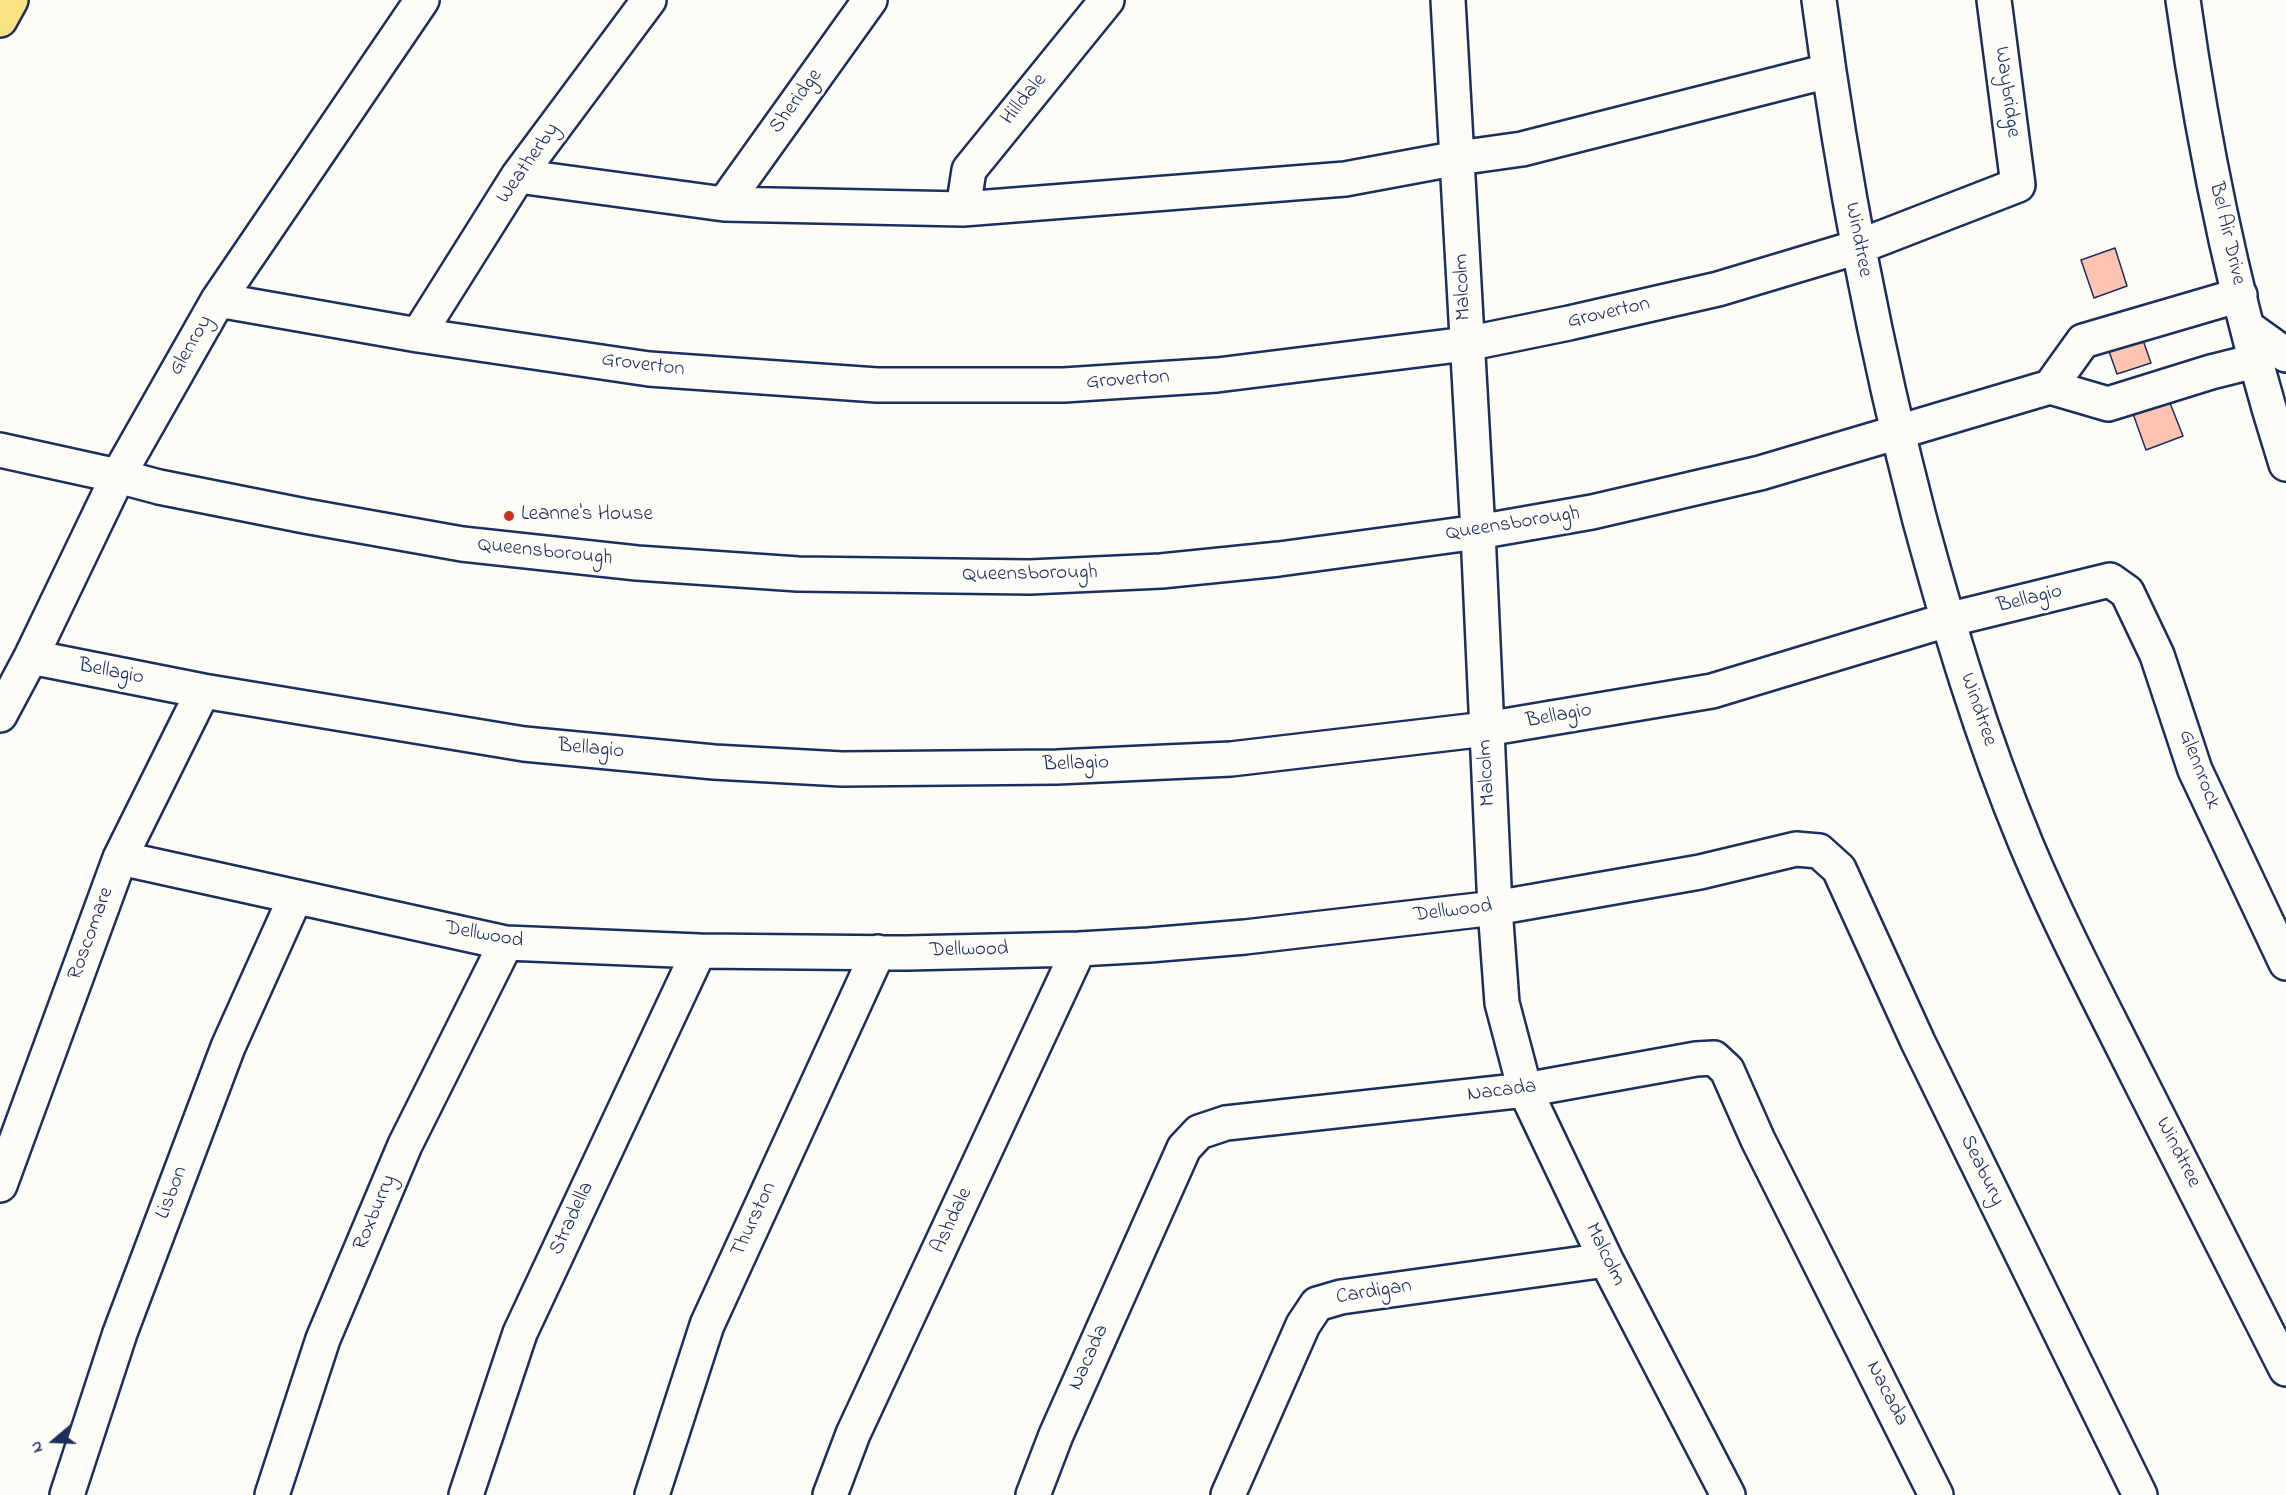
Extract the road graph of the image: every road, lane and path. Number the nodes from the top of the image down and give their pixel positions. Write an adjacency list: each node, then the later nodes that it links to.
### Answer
1 (11, 0): 10 (main road)
2 (422, 0): 19 (street, Glenroy)
3 (649, 0): 13 (street, Weatherby)
4 (870, 0): 15 (street, Sheridge)
5 (1107, 0): 16 (street, Hilldale)
6 (1448, 0): 12 (street, Malcolm)
7 (1819, 0): 11 (street, Windtree)
8 (1994, 0): 14 (street, Waybridge)
9 (2183, 0): 18 (street, Bel Air Drive)
10 (0, 20)
11 (1828, 71): 12 (street); 17 (street, Windtree)
12 (1458, 158): 16 (street); 21 (street, Malcolm)
13 (518, 176): 15 (street); 20 (street, Weatherby)
14 (2018, 184): 17 (street, Groverton)
15 (724, 204): 16 (street)
16 (963, 208)
17 (1858, 247): 21 (street, Groverton); 24 (street, Windtree)
18 (2240, 295): 22 (street, Bel Air Drive); 23 (street)
19 (218, 300): 20 (street, Groverton); 27 (street, Glenroy)
20 (418, 335): 21 (street, Groverton)
21 (1466, 344): 28 (street, Malcolm)
22 (2271, 358): 23 (street); 26 (street, Bel Air Drive)
23 (2050, 387): 24 (street, Queensborough)
24 (1897, 433): 28 (street, Queensborough); 30 (street, Windtree)
25 (0, 450): 27 (street, Queensborough)
26 (2286, 464)
27 (118, 476): 28 (street, Queensborough); 31 (street, Glenroy)
28 (1478, 532): 34 (street, Malcolm)
29 (2110, 580): 30 (street, Bellagio); 43 (street, Glennrock)
30 (1947, 620): 34 (street, Bellagio); 47 (street, Windtree)
31 (30, 657): 32 (street, Bellagio); 33 (street, Glenroy)
32 (202, 691): 34 (street, Bellagio); 36 (street, Roscomare)
33 (0, 715)
34 (1486, 729): 38 (street, Malcolm)
35 (1819, 851): 38 (street, Dellwood); 57 (street, Seabury)
36 (120, 858): 37 (street, Dellwood); 45 (street, Roscomare)
37 (295, 898): 39 (street, Dellwood); 48 (street, Lisbon)
38 (1495, 908): 40 (street, Dellwood); 44 (street, Malcolm)
39 (506, 943): 41 (street, Dellwood); 49 (street, Roxburry)
40 (1079, 949): 42 (street, Dellwood); 52 (street, Ashdale)
41 (699, 951): 42 (street, Dellwood); 50 (street, Stradella)
42 (878, 952): 51 (street, Thurston)
43 (2286, 963)
44 (1525, 1090): 46 (street, Malcolm); 53 (street, Nacada); 56 (street, Nacada)
45 (0, 1185)
46 (1606, 1260): 54 (street, Cardigan); 55 (street, Malcolm)
47 (2286, 1369)
48 (67, 1495)
49 (272, 1495)
50 (466, 1495)
51 (652, 1495)
52 (830, 1495)
53 (1033, 1495)
54 (1228, 1495)
55 (1728, 1495)
56 (1936, 1495)
57 (2140, 1495)

